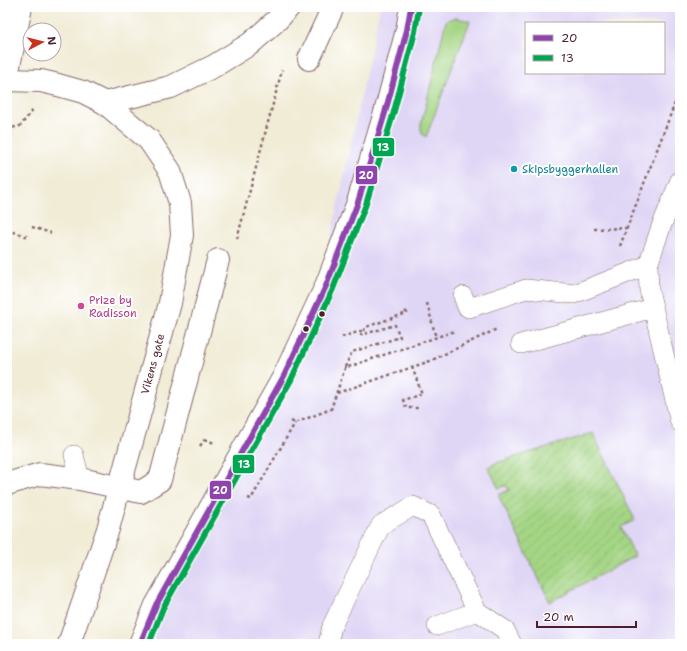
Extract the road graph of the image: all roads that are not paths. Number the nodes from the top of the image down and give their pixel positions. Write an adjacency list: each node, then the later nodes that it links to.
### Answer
1 (21, 7): 6 (street)
2 (288, 7): 8 (street)
3 (333, 7): 5 (street)
4 (410, 7): 23 (street)
5 (309, 59)
6 (7, 76)
7 (7, 80): 8 (street, Vikens gate)
8 (105, 103): 19 (street, Vikens gate)
9 (680, 180): 11 (lane)
10 (218, 260): 19 (street)
11 (648, 265): 12 (lane); 13 (lane)
12 (463, 296)
13 (654, 308): 14 (lane); 15 (lane)
14 (521, 344)
15 (680, 422)
16 (74, 455): 17 (lane)
17 (80, 479): 18 (street); 19 (street)
18 (7, 484)
19 (119, 487): 22 (street, Vikens gate)
20 (477, 611): 21 (lane); 24 (lane); 25 (lane)
21 (437, 626)
22 (69, 644)
23 (140, 644)
24 (328, 644)
25 (512, 644)

